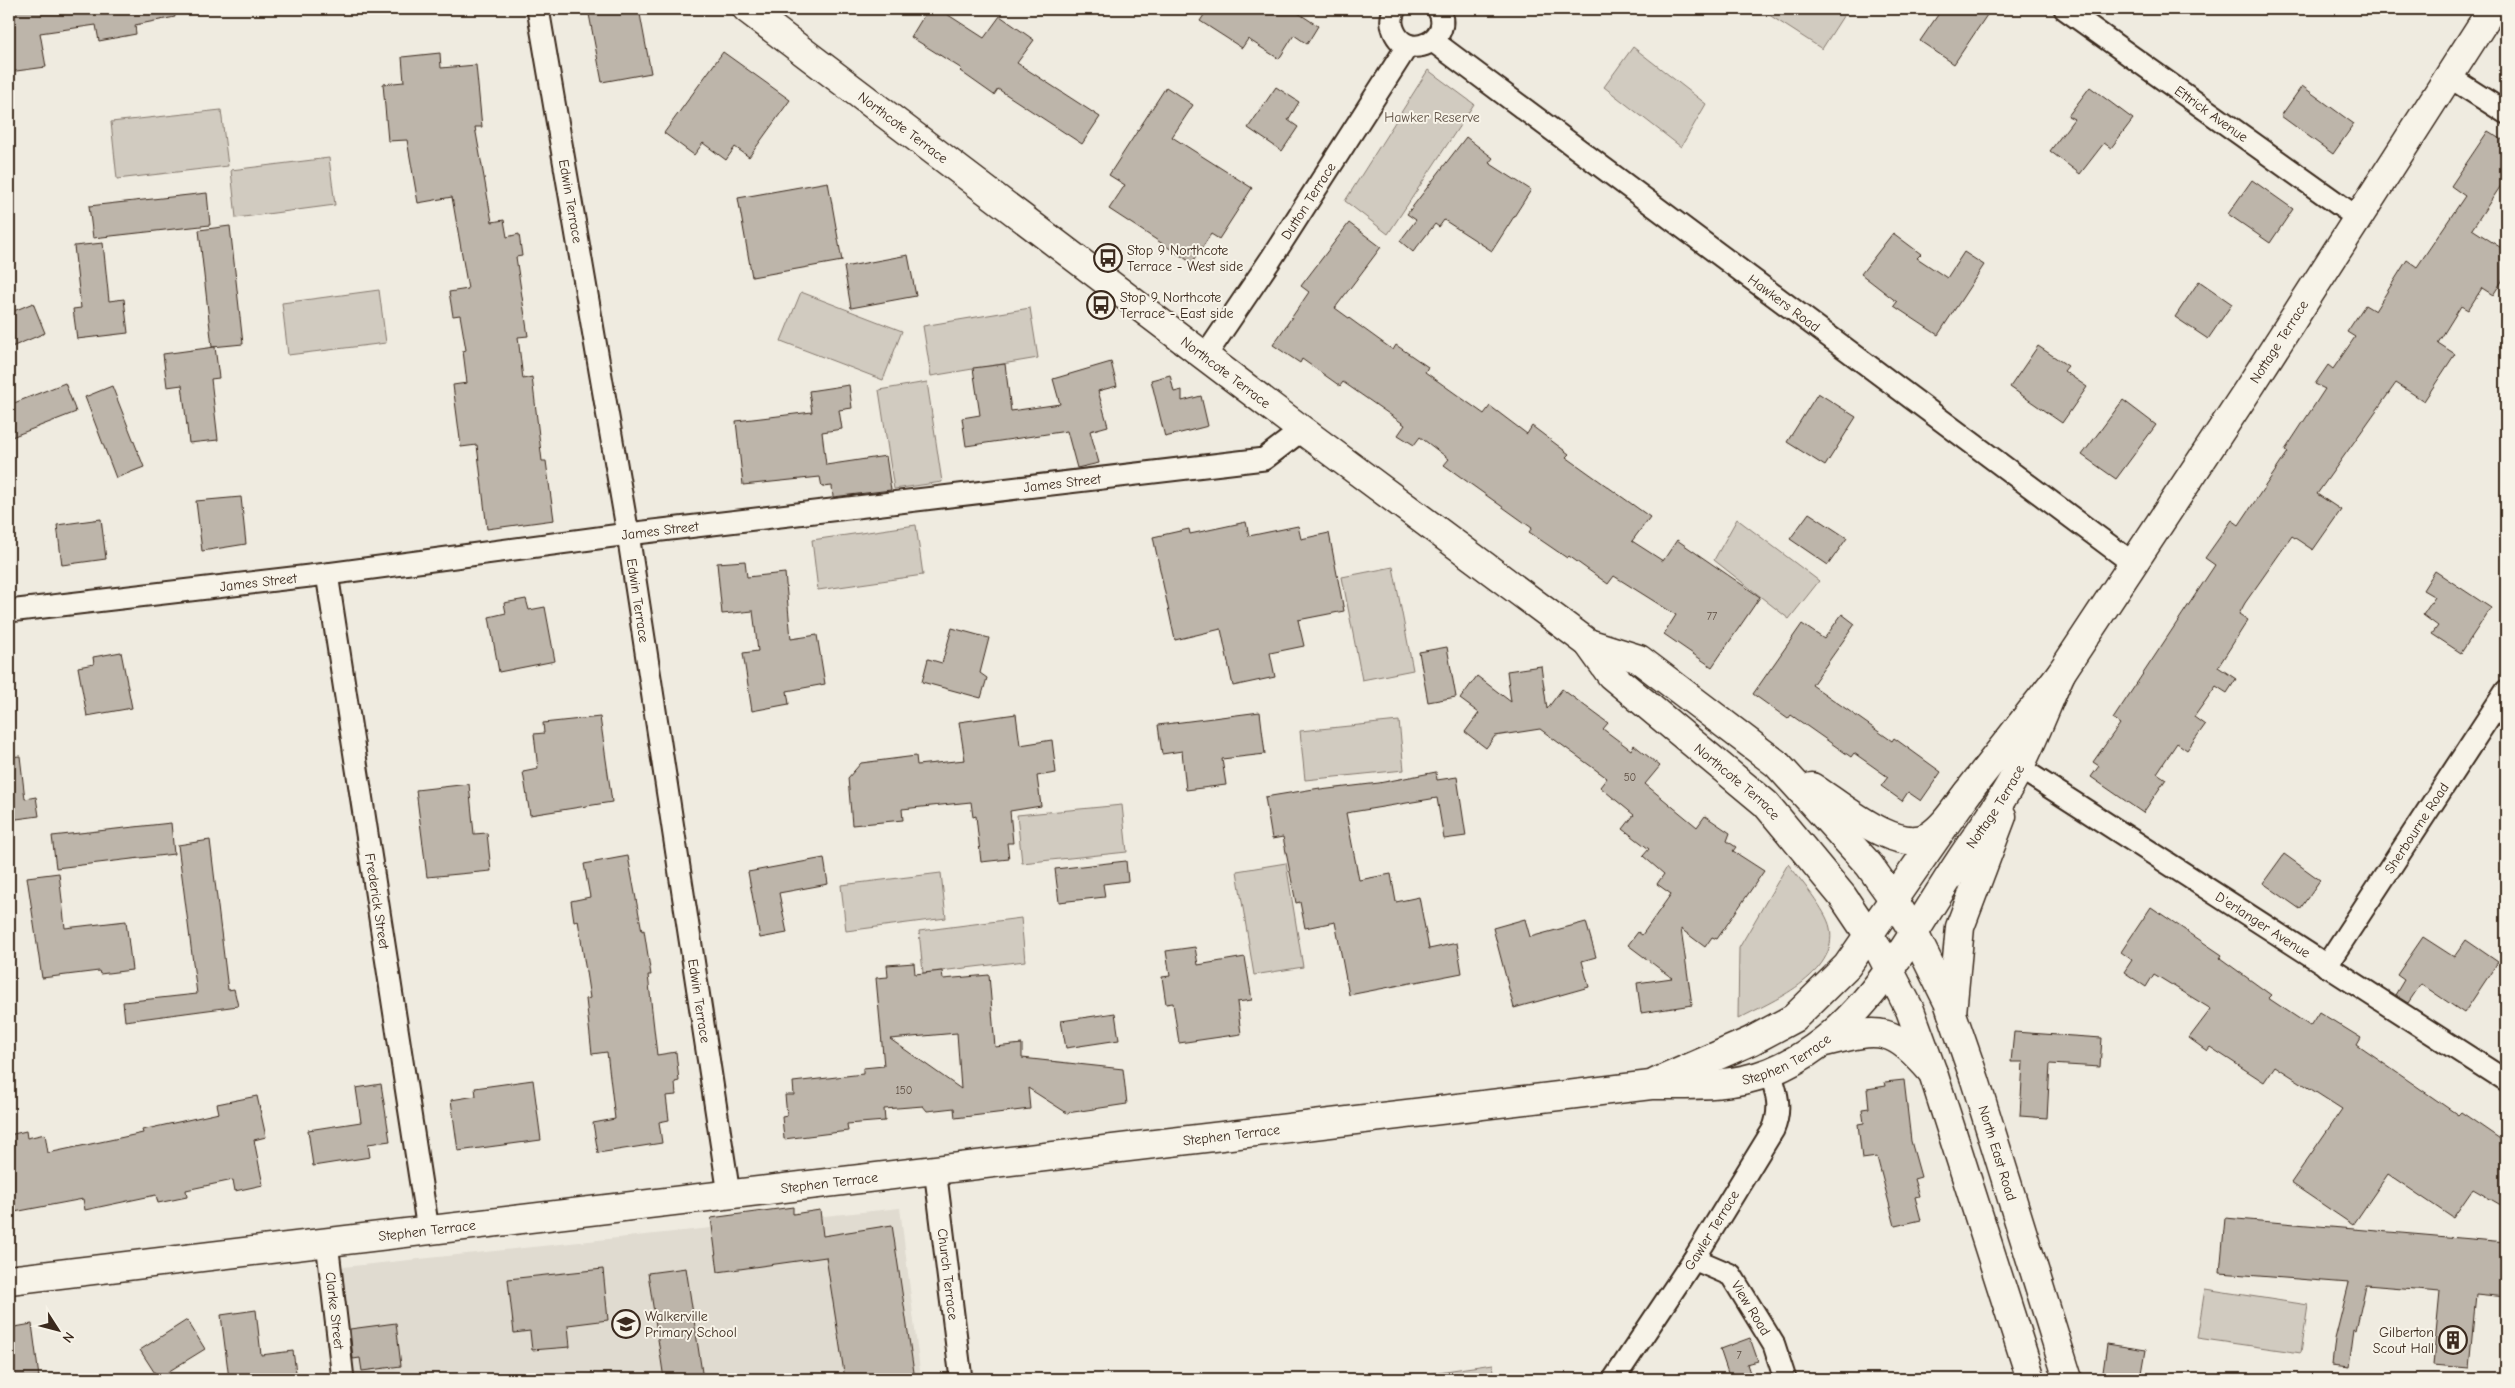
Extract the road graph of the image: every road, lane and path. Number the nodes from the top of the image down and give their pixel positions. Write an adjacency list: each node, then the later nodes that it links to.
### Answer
1 (538, 9): 14 (street, Edwin Terrace)
2 (747, 9): 12 (main road, Northcote Terrace)
3 (1438, 9): 7 (street)
4 (2066, 9): 11 (street, Ettrick Avenue)
5 (2492, 9): 9 (main road, Nottage Terrace)
6 (1393, 10): 8 (street)
7 (1433, 41): 8 (street); 15 (street, Hawkers Road)
8 (1408, 45): 12 (street, Dutton Terrace)
9 (2448, 76): 10 (street); 11 (main road, Nottage Terrace)
10 (2506, 113)
11 (2359, 219): 15 (main road, Nottage Terrace)
12 (1206, 355): 13 (main road, Northcote Terrace)
13 (1302, 430): 14 (street, James Street); 18 (main road, Northcote Terrace)
14 (628, 534): 16 (street, James Street); 36 (street, Edwin Terrace)
15 (2134, 564): 19 (main road, Nottage Terrace)
16 (326, 574): 17 (street, James Street); 37 (street, Frederick Street)
17 (9, 611)
18 (1588, 643): 21 (main road, Northcote Terrace); 26 (main road, Northcote Terrace)
19 (2061, 673): 22 (main road, Nottage Terrace); 23 (main road, Nottage Terrace)
20 (2506, 691): 27 (street, Sherbourne Road)
21 (1777, 764): 23 (main road); 24 (main road, Northcote Terrace)
22 (2020, 768): 25 (main road, Nottage Terrace); 27 (street, D'erlanger Avenue); 29 (main road)
23 (1968, 792): 24 (main road, Nottage Terrace)
24 (1894, 900): 25 (main road, Northcote Terrace); 26 (main road, Nottage Terrace)
25 (1914, 933): 28 (main road, Nottage Terrace); 29 (main road, North East Road)
26 (1870, 935): 28 (main road, Northcote Terrace); 34 (main road, Stephen Terrace)
27 (2326, 966): 33 (street, D'erlanger Avenue)
28 (1889, 968): 30 (main road, Stephen Terrace); 32 (main road)
29 (1952, 1013): 46 (main road, North East Road)
30 (1821, 1043): 31 (main road, Stephen Terrace); 32 (main road)
31 (1770, 1072): 34 (main road, Stephen Terrace); 39 (street, Gawler Terrace)
32 (1933, 1073): 45 (main road)
33 (2506, 1081)
34 (1651, 1085): 35 (main road, Stephen Terrace)
35 (935, 1170): 36 (main road, Stephen Terrace); 42 (street, Church Terrace)
36 (729, 1194): 37 (main road, Stephen Terrace)
37 (428, 1230): 38 (main road, Stephen Terrace)
38 (327, 1242): 40 (main road, Stephen Terrace); 41 (street, Clarke Street)
39 (1694, 1259): 43 (street, Gawler Terrace); 44 (street, View Road)
40 (9, 1280)
41 (343, 1379)
42 (961, 1379)
43 (1614, 1379)
44 (1785, 1379)
45 (2031, 1379)
46 (2068, 1379)

